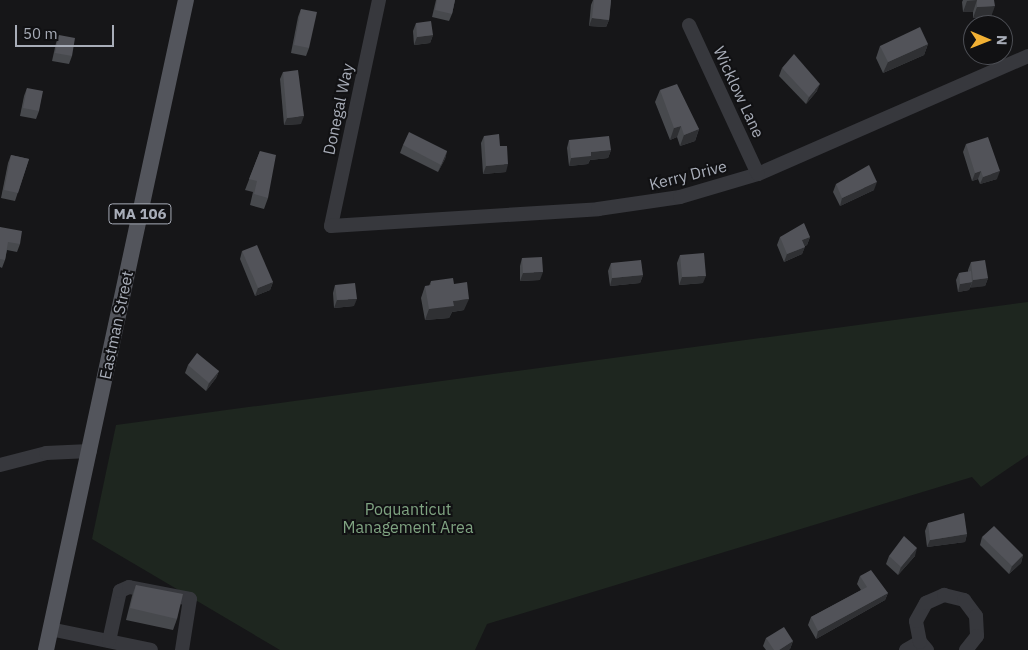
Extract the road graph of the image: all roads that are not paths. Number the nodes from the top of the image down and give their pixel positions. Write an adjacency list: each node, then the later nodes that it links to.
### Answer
1 (186, 0): 7 (main road, Eastman Street / MA 106)
2 (378, 0): 6 (street, Donegal Way)
3 (689, 26): 5 (street, Wicklow Lane)
4 (1028, 56): 5 (street, Kerry Drive)
5 (758, 174): 6 (street, Kerry Drive)
6 (331, 226)
7 (90, 450): 8 (street); 9 (main road, Eastman Street / MA 106)
8 (0, 465)
9 (50, 629): 10 (street); 12 (main road, Eastman Street / MA 106)
10 (109, 641): 13 (street); 14 (street)
11 (924, 646): 15 (street); 16 (street)
12 (46, 650)
13 (151, 650)
14 (182, 650)
15 (906, 650)
16 (966, 650)

